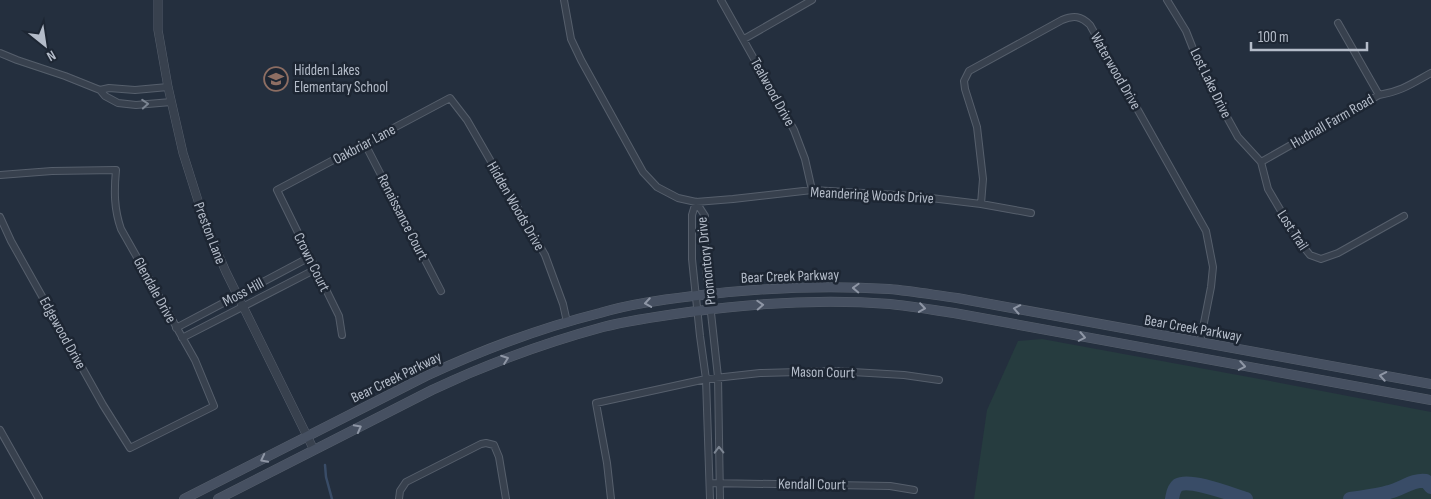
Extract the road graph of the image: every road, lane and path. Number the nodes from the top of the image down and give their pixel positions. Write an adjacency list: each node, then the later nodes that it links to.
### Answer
1 (158, 0): 10 (street, Preston Lane)
2 (564, 0): 20 (street, Meandering Woods Drive)
3 (721, 0): 7 (street, Tealwood Drive)
4 (812, 0): 7 (street)
5 (1167, 0): 16 (street, Lost Lake Drive)
6 (1338, 24): 12 (street)
7 (744, 39): 19 (street, Tealwood Drive)
8 (0, 53): 11 (street)
9 (1431, 73): 12 (street, Hudnall Farm Road)
10 (168, 87): 11 (street); 14 (street, Preston Lane)
11 (100, 90): 14 (street, one-way to 14)
12 (1378, 95): 16 (street, Hudnall Farm Road)
13 (450, 98): 15 (street, Oakbriar Lane); 36 (street, Hidden Woods Drive)
14 (171, 102): 31 (street, Preston Lane)
15 (365, 144): 18 (street, Oakbriar Lane); 29 (street, Renaissance Court)
16 (1261, 162): 23 (street, Lost Trail)
17 (0, 175): 37 (street, Glendale Drive)
18 (277, 190): 25 (street, Crown Court)
19 (812, 190): 20 (street, Meandering Woods Drive); 21 (street, Meandering Woods Drive)
20 (696, 202): 26 (street, Promontory Drive); 27 (street, Promontory Drive)
21 (980, 204): 22 (street, Meandering Woods Drive); 41 (street, Waterwood Drive)
22 (1031, 212)
23 (1404, 216)
24 (0, 217): 48 (street, Edgewood Drive)
25 (310, 257): 28 (street, Crown Court); 31 (street, Moss Hill)
26 (705, 258): 27 (street); 30 (street, Promontory Drive)
27 (692, 259): 32 (street, Promontory Drive)
28 (316, 269): 33 (street, Moss Hill); 38 (street, Crown Court)
29 (441, 291)
30 (709, 294): 32 (main road, Bear Creek Parkway); 34 (street, Promontory Drive); 41 (main road, Bear Creek Parkway, one-way to 30)
31 (237, 295): 33 (street, Preston Lane); 37 (street, Moss Hill)
32 (696, 296): 35 (street, Promontory Drive); 36 (main road, Bear Creek Parkway, one-way to 36)
33 (243, 308): 39 (street, Moss Hill); 50 (street, Preston Lane)
34 (711, 309): 35 (main road, Bear Creek Parkway); 40 (street, Promontory Drive); 47 (main road, Bear Creek Parkway, one-way to 47)
35 (698, 311): 42 (street, Promontory Drive); 51 (main road, Bear Creek Parkway, one-way to 35)
36 (568, 322): 50 (main road, Bear Creek Parkway)
37 (176, 328): 39 (street, Glendale Drive)
38 (342, 335)
39 (182, 338): 48 (street, Glendale Drive)
40 (714, 342): 42 (street); 43 (street, Promontory Drive)
41 (1200, 343): 46 (main road, Bear Creek Parkway, one-way to 41)
42 (701, 344): 44 (street, Promontory Drive)
43 (718, 377): 44 (street, Mason Court); 45 (street, Mason Court); 53 (street, Promontory Drive, one-way to 43)
44 (706, 379): 52 (street, Promontory Drive); 60 (street, Mason Court)
45 (939, 380)
46 (1431, 384)
47 (1431, 400)
48 (214, 406)
49 (0, 430): 55 (street)
50 (308, 437): 51 (street, Preston Lane); 56 (main road, Bear Creek Parkway, one-way to 56)
51 (314, 450): 57 (main road, Bear Creek Parkway)
52 (710, 482): 53 (street, Kendall Court); 61 (street, Promontory Drive)
53 (720, 483): 54 (street, Kendall Court); 62 (street, Promontory Drive)
54 (914, 490)
55 (39, 499)
56 (184, 499)
57 (218, 499)
58 (398, 499): 59 (street)
59 (506, 499)
60 (611, 499)
61 (710, 499)
62 (720, 499)

